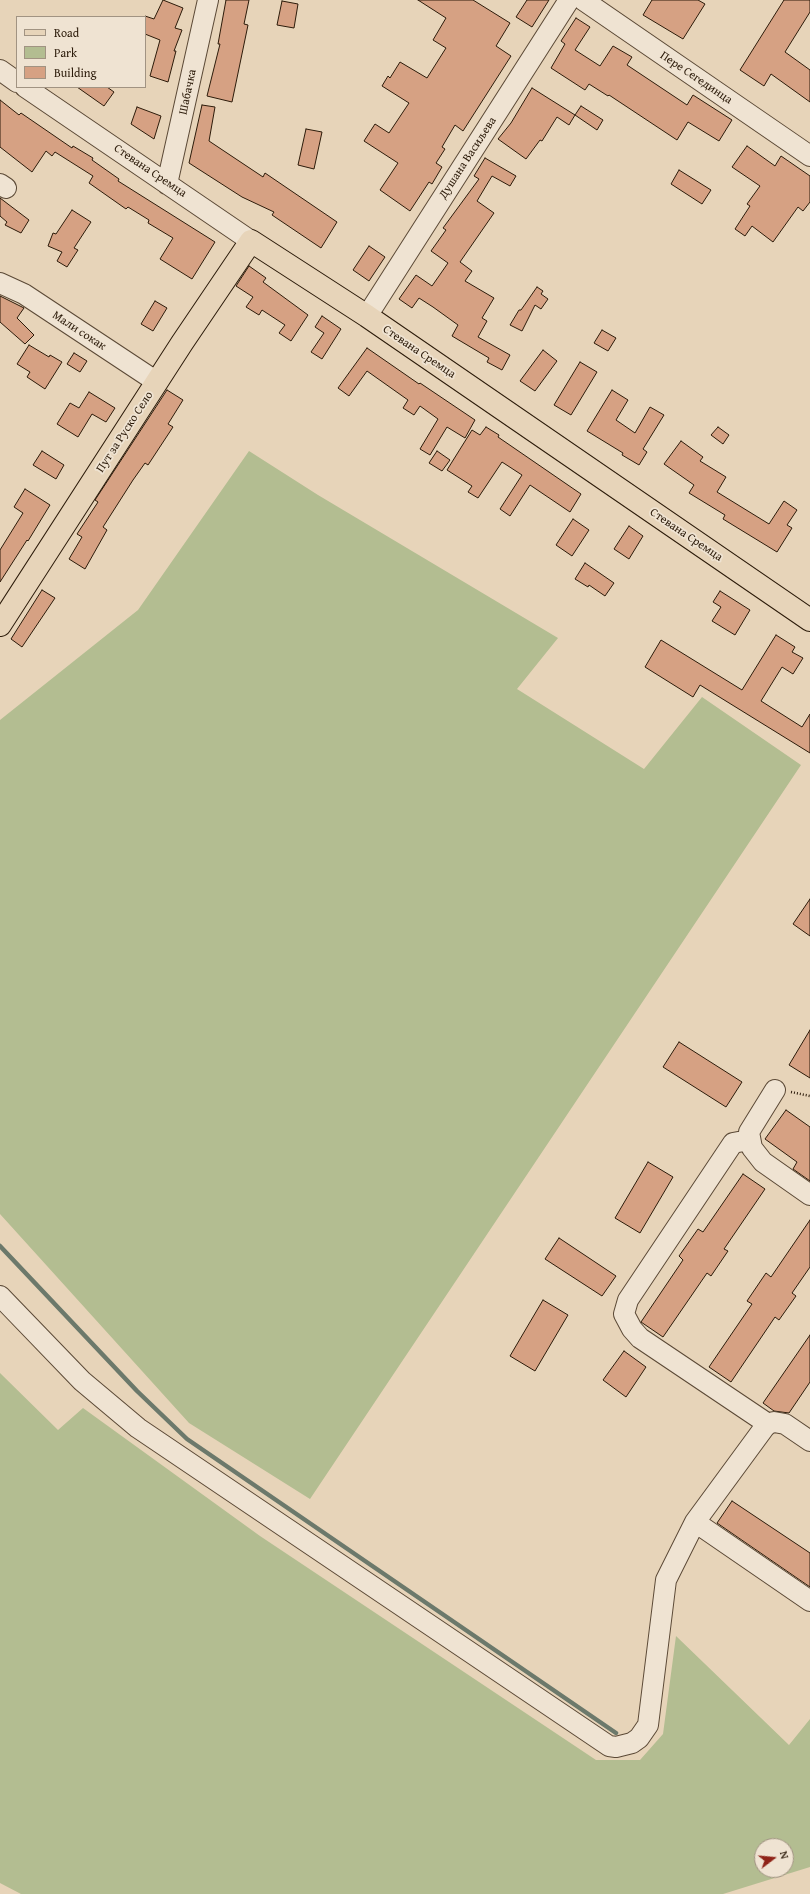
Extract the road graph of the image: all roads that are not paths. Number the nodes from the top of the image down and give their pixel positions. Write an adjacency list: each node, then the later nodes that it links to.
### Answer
1 (208, 0): 8 (street, Шабачка)
2 (569, 0): 11 (street, Душана Васиљева)
3 (583, 0): 7 (street, Пере Сегединца)
4 (0, 70): 5 (street)
5 (16, 81)
6 (26, 88): 8 (street, Стевана Сремца)
7 (810, 156)
8 (167, 184): 9 (street, Стевана Сремца)
9 (251, 240): 11 (main road, Стевана Сремца); 12 (main road, Пут за Руско Село)
10 (0, 283): 12 (street, Мали сокак)
11 (366, 316): 13 (main road, Стевана Сремца)
12 (157, 382): 14 (main road, Пут за Руско Село)
13 (810, 620)
14 (0, 625)
15 (775, 1090): 16 (street)
16 (749, 1140): 17 (street); 19 (street)
17 (810, 1195)
18 (0, 1296): 21 (street)
19 (768, 1424): 20 (street); 21 (street)
20 (810, 1441)
21 (696, 1522): 22 (street)
22 (810, 1601)

